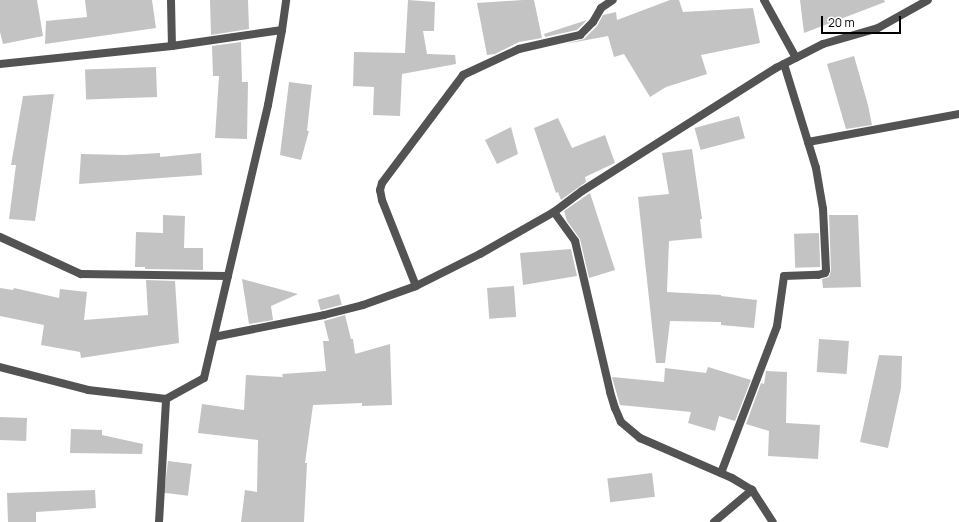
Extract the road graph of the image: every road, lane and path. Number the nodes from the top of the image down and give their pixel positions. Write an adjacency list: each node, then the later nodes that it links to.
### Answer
1 (171, 0): 7 (street)
2 (286, 0): 6 (street)
3 (613, 0): 16 (street)
4 (764, 0): 8 (street)
5 (928, 0): 8 (street)
6 (282, 30): 7 (street); 15 (street)
7 (172, 46): 9 (street)
8 (796, 58): 10 (street)
9 (0, 64)
10 (784, 64): 12 (street); 13 (street)
11 (959, 114): 12 (street)
12 (808, 142): 20 (street)
13 (554, 212): 16 (street); 20 (street)
14 (0, 237): 15 (street)
15 (228, 276): 17 (street)
16 (416, 286): 17 (street)
17 (214, 337): 19 (street)
18 (0, 367): 19 (street)
19 (166, 399): 22 (street)
20 (721, 473): 21 (street)
21 (752, 490): 23 (street); 24 (street)
22 (159, 522)
23 (714, 522)
24 (774, 522)

